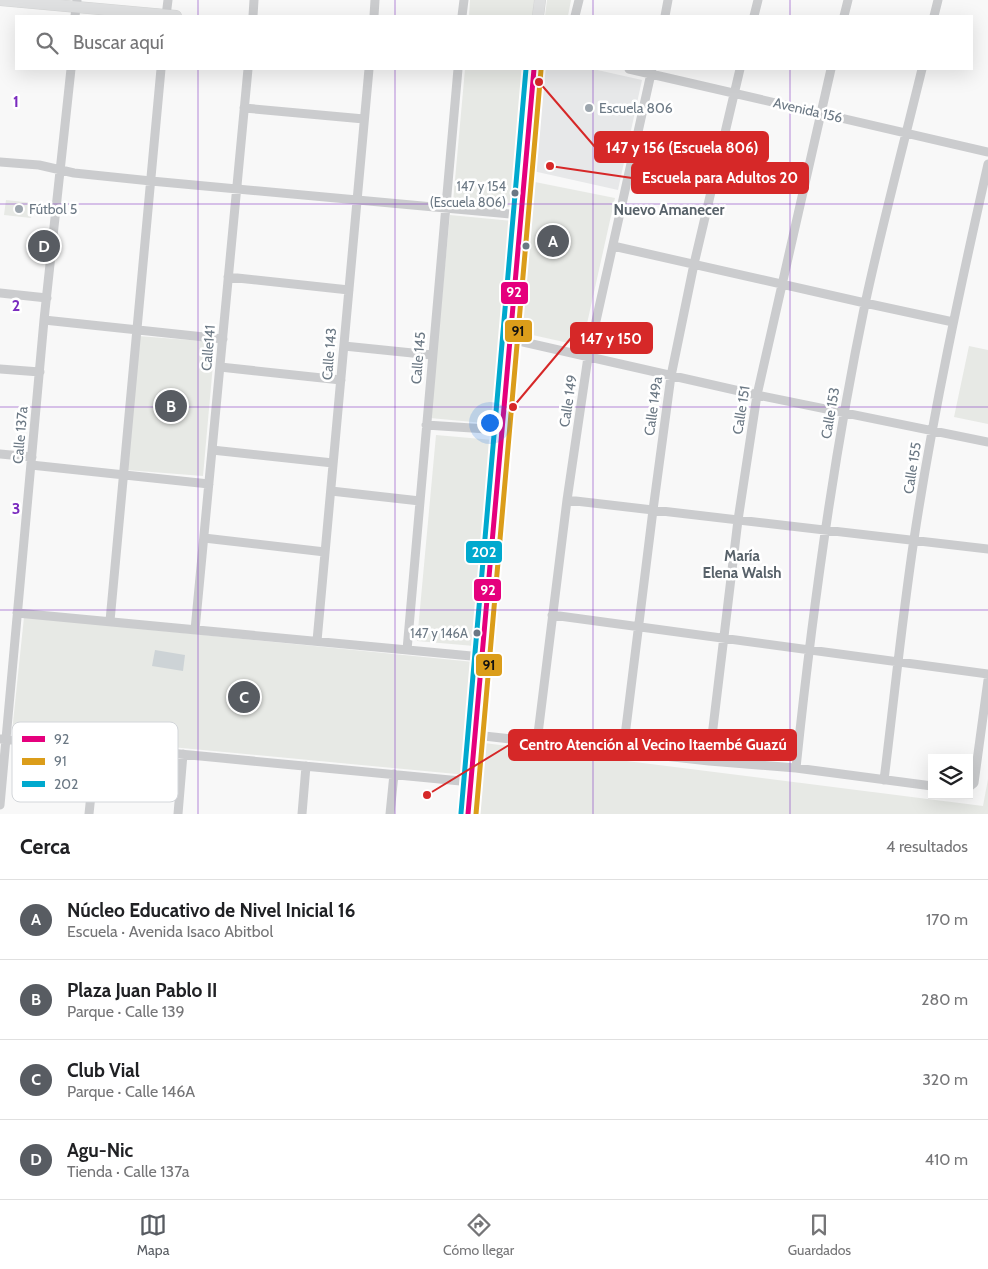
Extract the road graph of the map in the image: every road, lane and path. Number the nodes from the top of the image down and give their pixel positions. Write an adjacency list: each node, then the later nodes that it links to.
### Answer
1 (0, 0): 12 (main road)
2 (168, 0): 14 (street)
3 (254, 0): 15 (street)
4 (375, 0): 16 (street)
5 (464, 0): 17 (street)
6 (540, 0): 18 (main road)
7 (579, 0): 19 (street)
8 (668, 0): 20 (street)
9 (758, 0): 21 (street)
10 (848, 0): 22 (street)
11 (938, 0): 23 (street)
12 (76, 8): 13 (main road)
13 (158, 15)
14 (170, 15)
15 (253, 15)
16 (374, 15)
17 (462, 15)
18 (538, 15)
19 (575, 15)
20 (665, 15)
21 (754, 15)
22 (844, 15)
23 (934, 15)
24 (71, 70): 42 (street, Calle 137a)
25 (161, 70): 43 (street)
26 (248, 70): 35 (street, Calle141)
27 (369, 70): 37 (street, Calle 143)
28 (458, 70): 46 (street, Calle 145)
29 (534, 70): 47 (main road)
30 (740, 70): 34 (street, Calle 149a)
31 (831, 70): 36 (street, Calle 151)
32 (922, 70): 38 (street, Calle 153)
33 (652, 71): 34 (street, Avenida 156); 48 (street, Calle 149)
34 (734, 94): 36 (street, Avenida 156); 49 (street, Calle 149a)
35 (244, 108): 37 (street); 44 (street, Calle141)
36 (820, 113): 38 (street, Avenida 156); 51 (street, Calle 151)
37 (364, 119): 45 (street, Calle 143)
38 (906, 133): 39 (street, Avenida 156); 55 (street, Calle 153)
39 (988, 152)
40 (0, 162): 42 (street)
41 (988, 164): 57 (street, Calle 155)
42 (61, 170): 43 (street); 54 (street, Calle 137a)
43 (151, 181): 44 (street); 58 (street)
44 (236, 188): 45 (street); 50 (street, Calle141)
45 (357, 201): 46 (street); 52 (street, Calle 143)
46 (446, 208): 47 (street); 62 (street, Calle 145)
47 (521, 215): 60 (main road)
48 (613, 246): 49 (street); 63 (street, Calle 149)
49 (694, 264): 51 (street); 67 (street, Calle 149a)
50 (228, 277): 52 (street); 59 (street, Calle141)
51 (781, 284): 55 (street); 69 (street, Calle 151)
52 (349, 290): 61 (street, Calle 143)
53 (0, 293): 54 (street)
54 (47, 298): 56 (street, Calle 137a)
55 (865, 303): 57 (street); 70 (street, Calle 153)
56 (44, 320): 58 (street); 66 (street, Calle 137a)
57 (953, 322): 73 (street, Calle 155)
58 (137, 330): 59 (street); 79 (street)
59 (222, 339): 64 (street, Calle141)
60 (510, 339): 63 (street); 72 (main road)
61 (344, 346): 62 (street); 68 (street, Calle 143)
62 (432, 355): 71 (street, Calle 145)
63 (588, 357): 67 (street); 82 (street, Calle 149)
64 (220, 367): 68 (street); 75 (street, Calle141)
65 (0, 369): 66 (street)
66 (40, 372): 77 (street, Calle 137a)
67 (671, 376): 69 (street); 84 (street, Calle 149a)
68 (341, 380): 78 (street, Calle 143)
69 (757, 395): 70 (street); 85 (street, Calle 151)
70 (844, 412): 73 (street); 86 (street, Calle 153)
71 (426, 425): 72 (street); 83 (street, Calle 145)
72 (502, 430): 100 (main road)
73 (932, 430): 74 (street); 88 (street, Calle 155)
74 (988, 442)
75 (212, 450): 78 (street); 80 (street, Calle141)
76 (0, 454): 77 (street)
77 (32, 461): 79 (street); 91 (street, Calle 137a)
78 (333, 463): 81 (street, Calle 143)
79 (123, 475): 80 (street); 93 (street)
80 (209, 484): 87 (street, Calle141)
81 (331, 491): 83 (street); 90 (street, Calle 143)
82 (567, 500): 84 (street); 92 (street, Calle 149)
83 (420, 501): 98 (street, Calle 145)
84 (653, 510): 85 (street); 94 (street, Calle 149a)
85 (738, 520): 86 (street); 96 (street, Calle 151)
86 (824, 530): 88 (street); 99 (street, Calle 153)
87 (204, 538): 90 (street); 95 (street, Calle141)
88 (914, 540): 89 (street); 101 (street, Calle 155)
89 (988, 549)
90 (325, 552): 97 (street, Calle 143)
91 (17, 613): 93 (street); 105 (street, Calle 137a)
92 (552, 615): 94 (street); 106 (street, Calle 149)
93 (110, 622): 95 (street)
94 (638, 626): 96 (street); 107 (street, Calle 149a)
95 (195, 630): 97 (street)
96 (723, 638): 99 (street); 110 (street, Calle 151)
97 (317, 641): 98 (street)
98 (407, 650): 100 (street)
99 (808, 650): 101 (street); 112 (street, Calle 153)
100 (482, 657): 104 (main road)
101 (899, 662): 102 (street); 115 (street, Calle 155)
102 (988, 674)
103 (988, 680): 114 (street)
104 (475, 735): 106 (street); 116 (main road)
105 (3, 740): 118 (street, Calle 137a)
106 (537, 742): 107 (street)
107 (623, 752): 110 (street)
108 (178, 754): 109 (street)
109 (183, 754): 111 (street); 119 (street)
110 (709, 761): 112 (street)
111 (306, 766): 113 (street); 120 (street)
112 (796, 768): 115 (street)
113 (394, 774): 116 (street); 121 (street)
114 (973, 778)
115 (884, 780): 117 (street)
116 (471, 782): 122 (main road)
117 (928, 786)
118 (0, 805)
119 (178, 814)
120 (302, 814)
121 (390, 814)
122 (468, 814)

